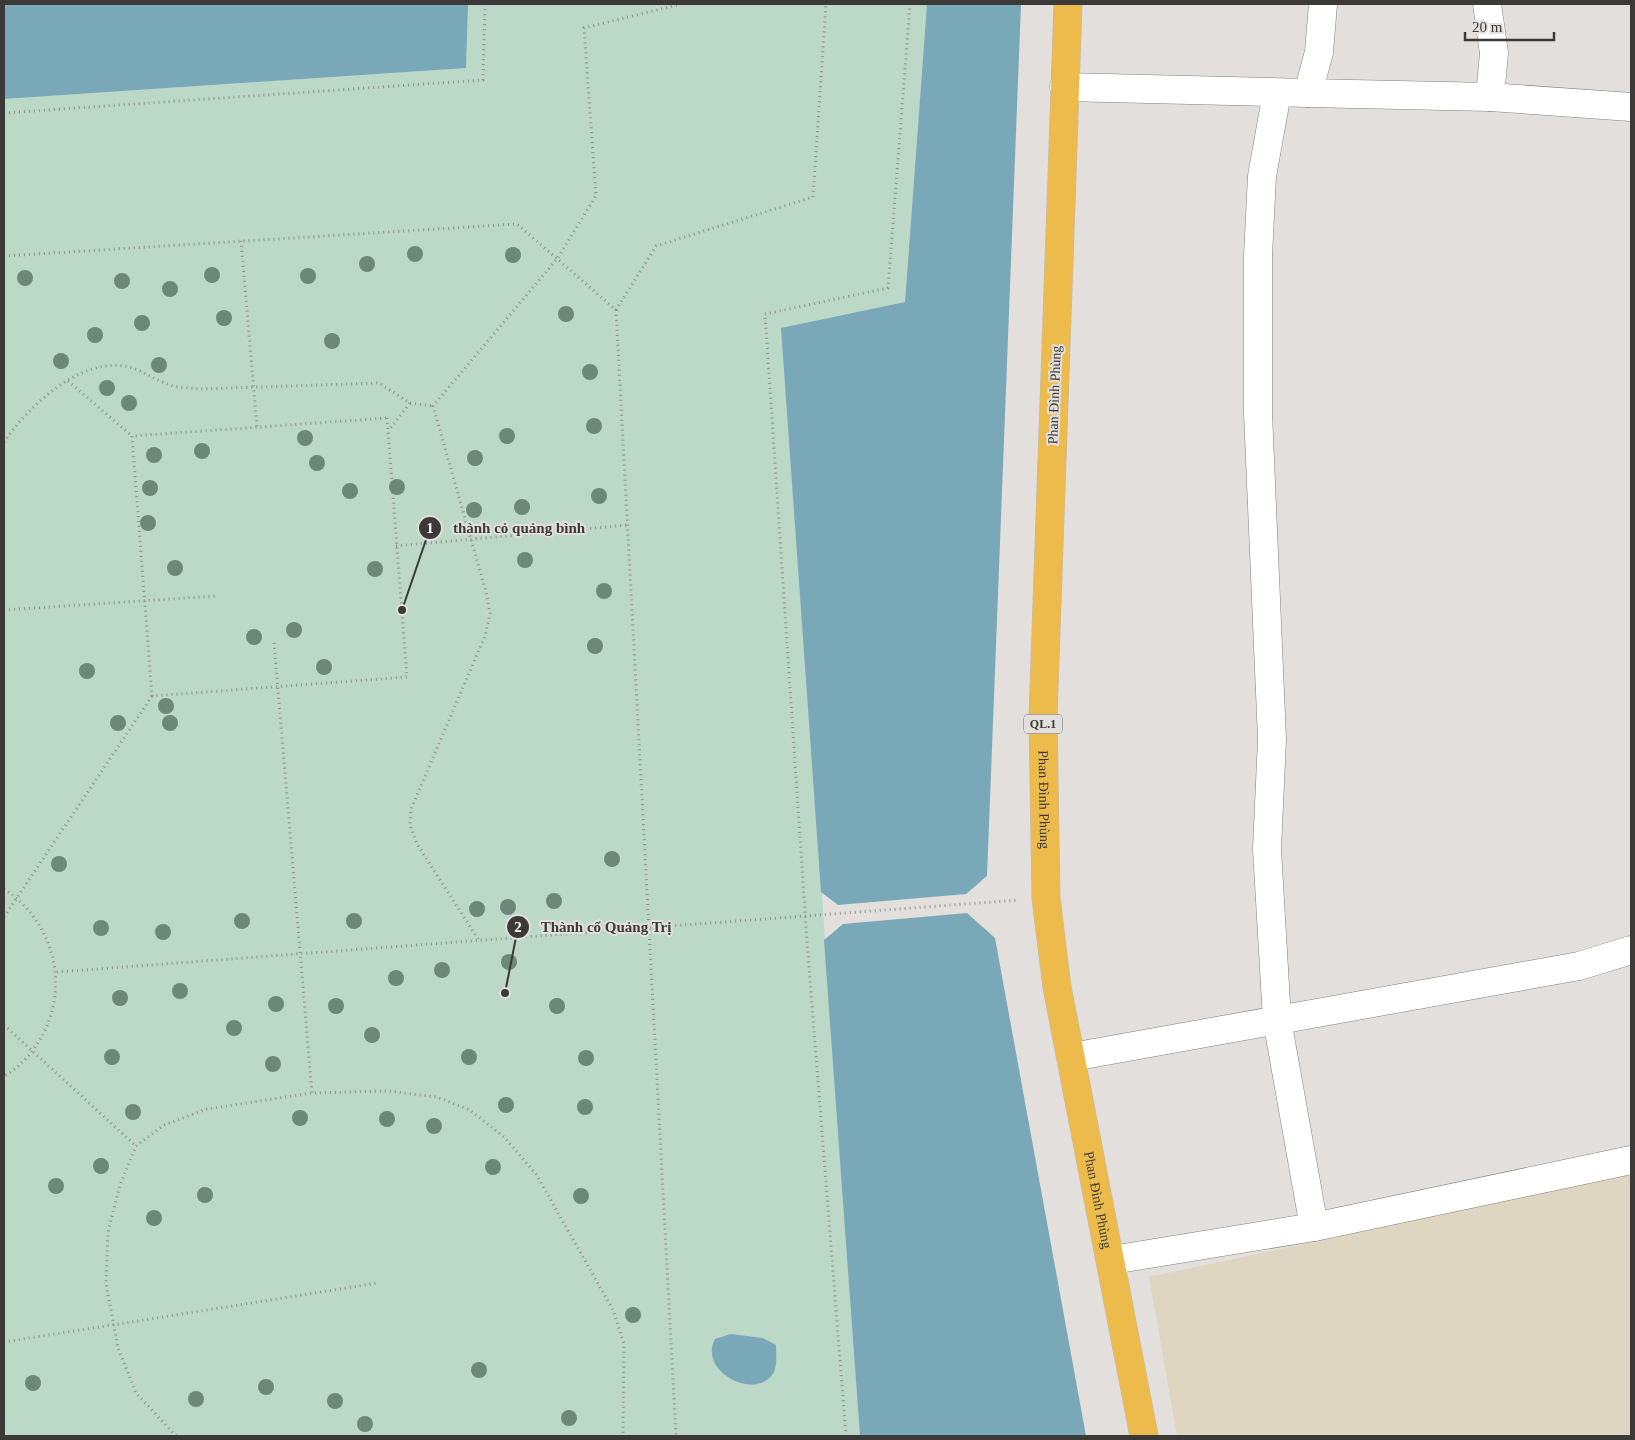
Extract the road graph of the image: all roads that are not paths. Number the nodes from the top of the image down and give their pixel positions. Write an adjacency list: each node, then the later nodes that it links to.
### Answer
1 (1068, 4): 4 (highway, Phan Đình Phùng / QL.1)
2 (1323, 4): 6 (street)
3 (1487, 4): 7 (street)
4 (1064, 87): 5 (street); 11 (highway, Phan Đình Phùng / QL.1)
5 (1277, 93): 6 (street); 10 (street)
6 (1308, 93): 7 (street)
7 (1490, 97): 8 (street)
8 (1631, 107)
9 (1631, 950): 10 (street)
10 (1277, 1020): 11 (street); 13 (street)
11 (1072, 1057): 14 (highway, Phan Đình Phùng / QL.1)
12 (1631, 1160): 13 (street)
13 (1314, 1227): 14 (street)
14 (1112, 1260): 15 (highway, Phan Đình Phùng / QL.1)
15 (1144, 1436)

